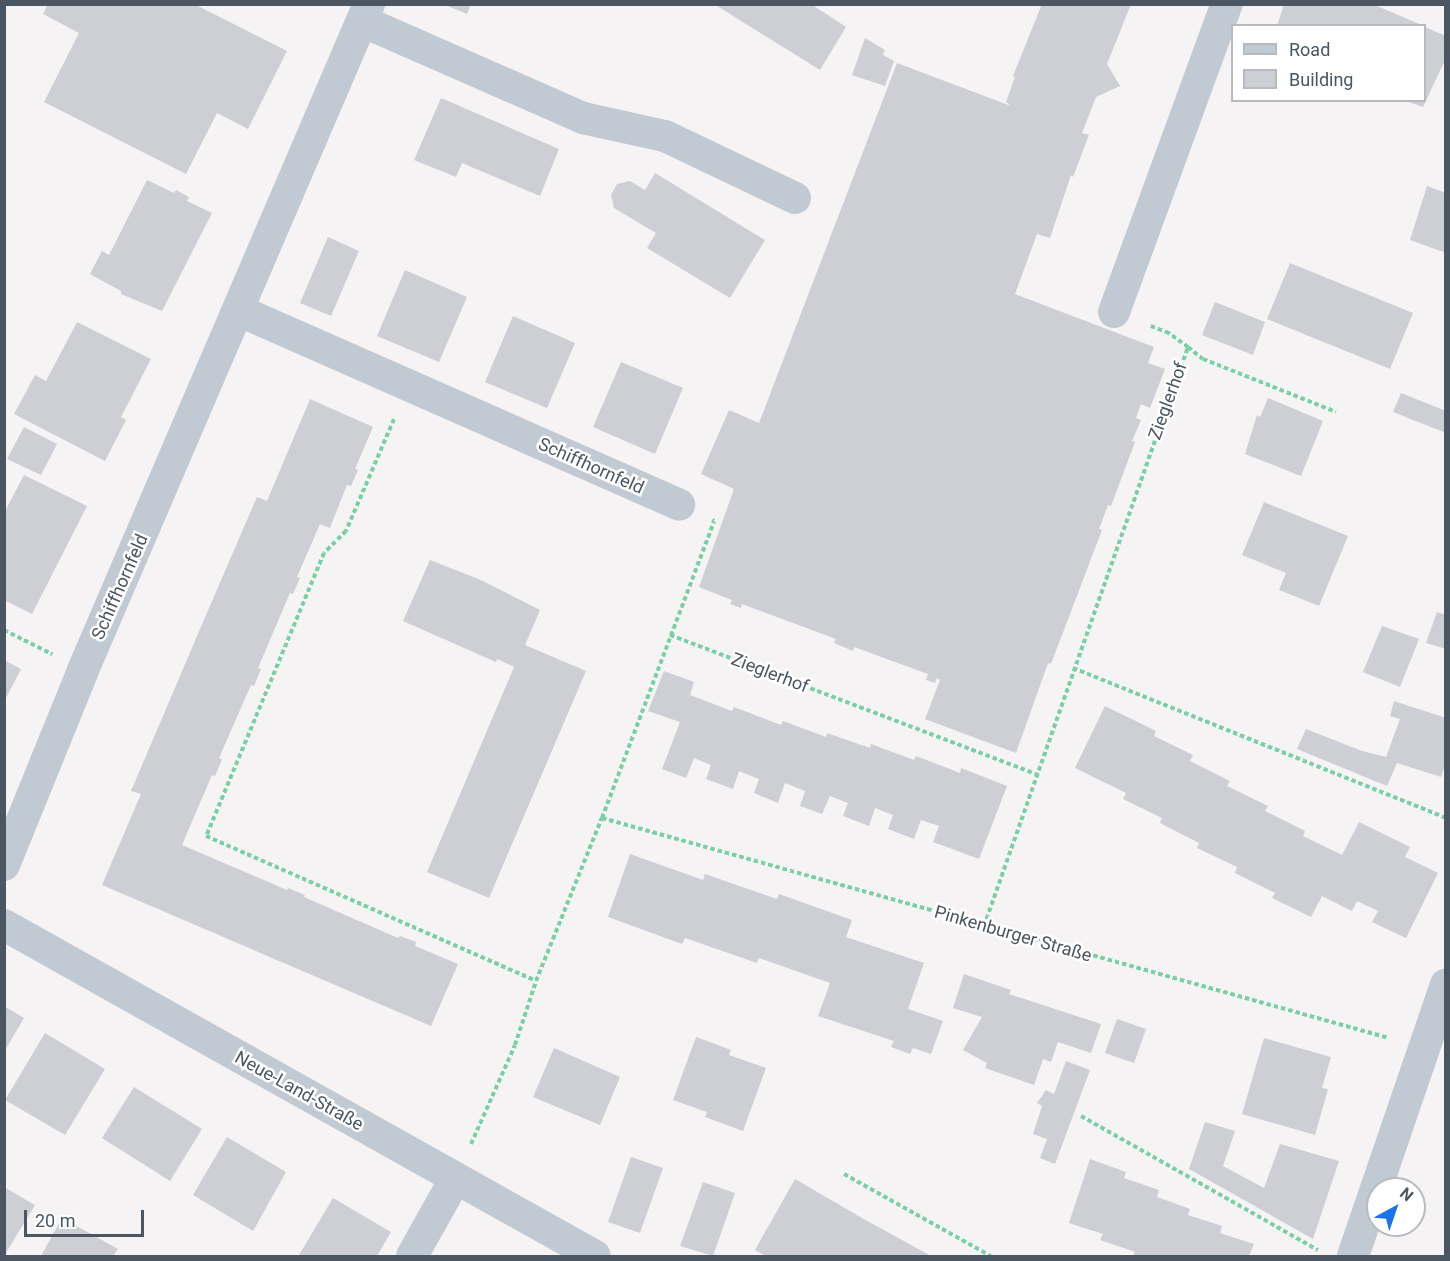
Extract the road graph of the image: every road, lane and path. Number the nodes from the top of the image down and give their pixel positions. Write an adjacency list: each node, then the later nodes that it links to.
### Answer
1 (1227, 4): 5 (street)
2 (366, 13): 3 (street, Schiffhornfeld); 4 (street, Schiffhornfeld)
3 (795, 198)
4 (240, 311): 7 (street, Schiffhornfeld); 13 (street, Schiffhornfeld)
5 (1114, 312): 6 (path, Zieglerhof)
6 (1188, 347): 8 (path); 12 (path, Zieglerhof)
7 (409, 386): 9 (street, Schiffhornfeld); 20 (path)
8 (1336, 412)
9 (679, 505): 11 (path)
10 (4, 630): 13 (path)
11 (670, 635): 14 (path, Zieglerhof); 15 (path)
12 (1073, 668): 14 (path, Zieglerhof); 16 (path)
13 (84, 670): 17 (street, Schiffhornfeld)
14 (1039, 775): 19 (path, Zieglerhof)
15 (602, 818): 19 (path, Pinkenburger Straße); 20 (path)
16 (1446, 818)
17 (4, 865)
18 (4, 925): 25 (street, Neue-Land-Straße)
19 (984, 926): 22 (path, Pinkenburger Straße)
20 (536, 981): 25 (path)
21 (1446, 985): 22 (street)
22 (1424, 1048): 30 (street)
23 (1082, 1116): 26 (path)
24 (844, 1174): 29 (path)
25 (455, 1179): 27 (street); 28 (street, Neue-Land-Straße)
26 (1319, 1251)
27 (412, 1257)
28 (595, 1257)
29 (992, 1257)
30 (1353, 1257)

